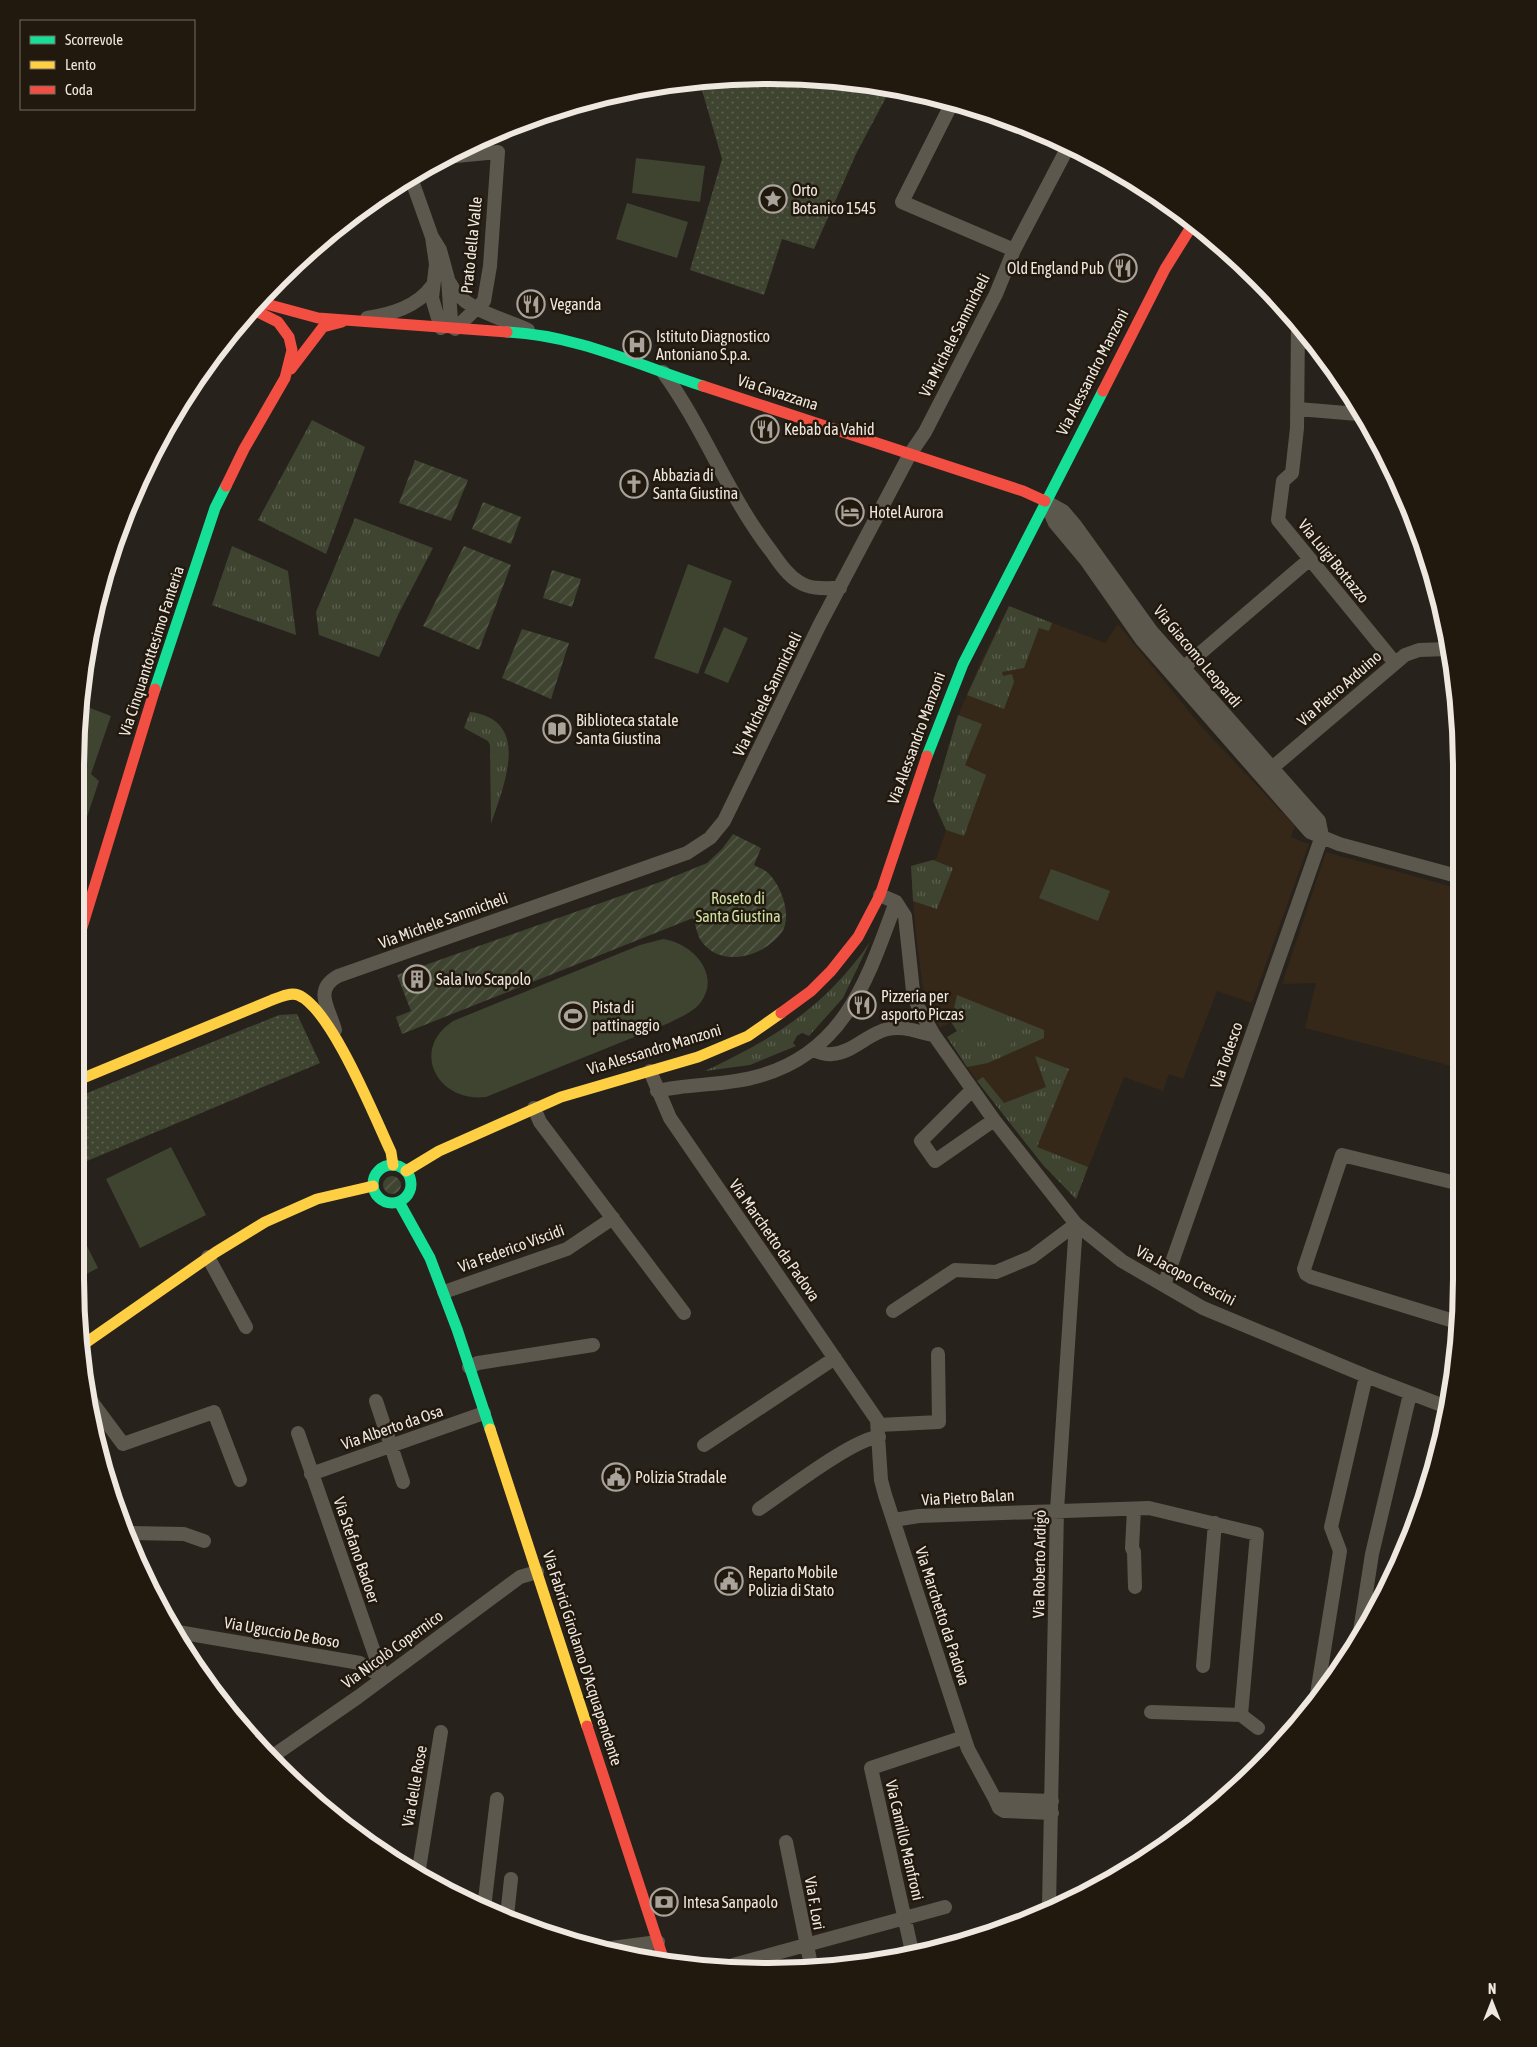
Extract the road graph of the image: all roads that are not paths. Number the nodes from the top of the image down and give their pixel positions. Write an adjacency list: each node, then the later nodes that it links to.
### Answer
1 (949, 108): 7 (street)
2 (1066, 152): 7 (street, Via Michele Sanmicheli)
3 (463, 155): 11 (street, Prato della Valle)
4 (413, 183): 6 (street, Prato della Valle)
5 (1190, 230): 24 (main road, Via Alessandro Manzoni)
6 (432, 237): 8 (street, Prato della Valle); 9 (street, Prato della Valle)
7 (1014, 250): 23 (street, Via Michele Sanmicheli)
8 (448, 279): 11 (street, Via Cavazzana); 14 (street, Prato della Valle)
9 (432, 286): 13 (street); 14 (street, Prato della Valle)
10 (266, 304): 13 (main road)
11 (479, 308): 14 (street, Prato della Valle); 15 (street, Via Cavazzana)
12 (258, 312): 20 (main road, Via Cinquantottesimo Fanteria)
13 (351, 321): 14 (main road); 20 (main road, Via Cinquantottesimo Fanteria)
14 (448, 329): 15 (main road)
15 (533, 332): 19 (main road, Via Cavazzana)
16 (1298, 335): 17 (street, Via Luigi Bottazzo)
17 (1298, 341): 18 (street); 21 (street, Via Luigi Bottazzo)
18 (1304, 342)
19 (663, 372): 23 (main road, Via Cavazzana); 26 (street)
20 (286, 378): 35 (main road, Via Cinquantottesimo Fanteria)
21 (1298, 409): 22 (street); 25 (street, Via Luigi Bottazzo)
22 (1354, 414)
23 (910, 454): 24 (main road, Via Giacomo Leopardi); 26 (street, Via Michele Sanmicheli)
24 (1045, 501): 29 (street, Via Giacomo Leopardi); 33 (main road, Via Alessandro Manzoni)
25 (1310, 559): 28 (street, Via Luigi Bottazzo); 29 (street)
26 (840, 588): 37 (street, Via Michele Sanmicheli)
27 (1442, 649): 28 (street, Via Pietro Arduino)
28 (1395, 663): 30 (street, Via Pietro Arduino)
29 (1178, 672): 30 (street, Via Giacomo Leopardi)
30 (1267, 772): 31 (street, Via Giacomo Leopardi)
31 (1322, 836): 32 (street); 53 (street, Via Todesco)
32 (1453, 875)
33 (880, 895): 34 (street); 39 (main road, Via Alessandro Manzoni)
34 (896, 902): 36 (street, Via Jacopo Crescini); 38 (street)
35 (84, 920)
36 (934, 1035): 38 (street); 41 (street, Via Jacopo Crescini)
37 (338, 1040): 40 (main road); 45 (main road)
38 (813, 1050): 42 (street)
39 (650, 1071): 42 (street, Via Marchetto da Padova); 43 (main road, Via Alessandro Manzoni)
40 (84, 1078)
41 (972, 1090): 44 (street, Via Jacopo Crescini); 44 (street)
42 (657, 1091): 62 (street, Via Marchetto da Padova)
43 (534, 1108): 46 (main road, Via Alessandro Manzoni); 50 (street)
44 (994, 1120): 51 (street, Via Jacopo Crescini)
45 (393, 1165): 46 (main road); 48 (main road)
46 (406, 1171): 49 (main road)
47 (1453, 1182): 57 (street)
48 (373, 1186): 49 (main road); 52 (main road)
49 (399, 1202): 54 (main road, Via Fabrici Girolamo D'Acquapendente)
50 (613, 1218): 54 (street, Via Federico Viscidi); 56 (street)
51 (1076, 1224): 53 (street, Via Jacopo Crescini); 55 (street); 79 (street, Via Roberto Ardigò)
52 (208, 1257): 58 (street); 59 (main road)
53 (1164, 1286): 64 (street, Via Jacopo Crescini)
54 (444, 1292): 63 (main road, Via Fabrici Girolamo D'Acquapendente)
55 (893, 1311)
56 (684, 1313)
57 (1452, 1321)
58 (246, 1327)
59 (87, 1342)
60 (593, 1346): 63 (street)
61 (938, 1354): 70 (street)
62 (835, 1358): 70 (street, Via Marchetto da Padova); 72 (street)
63 (469, 1367): 69 (main road, Via Fabrici Girolamo D'Acquapendente)
64 (1366, 1376): 65 (street, Via Jacopo Crescini); 90 (street)
65 (1410, 1394): 67 (street, Via Jacopo Crescini); 86 (street)
66 (376, 1401): 73 (street)
67 (1441, 1405)
68 (96, 1408): 75 (street)
69 (484, 1413): 73 (street, Via Alberto da Osa); 84 (main road, Via Fabrici Girolamo D'Acquapendente)
70 (878, 1431): 77 (street); 80 (street, Via Marchetto da Padova)
71 (298, 1433): 74 (street, Via Stefano Badoer)
72 (704, 1445)
73 (392, 1446): 74 (street, Via Alberto da Osa); 76 (street)
74 (311, 1474): 89 (street, Via Stefano Badoer)
75 (240, 1480)
76 (403, 1482)
77 (759, 1509)
78 (1134, 1509): 79 (street, Via Pietro Balan); 81 (street, Via Pietro Balan); 85 (street)
79 (1057, 1510): 80 (street, Via Pietro Balan); 98 (street, Via Roberto Ardigò)
80 (894, 1520): 95 (street, Via Marchetto da Padova)
81 (1215, 1523): 88 (street); 92 (street, Via Pietro Balan)
82 (133, 1533): 83 (street)
83 (204, 1541)
84 (537, 1572): 89 (street, Via Nicolò Copernico); 107 (main road, Via Fabrici Girolamo D'Acquapendente)
85 (1135, 1586)
86 (1361, 1622)
87 (182, 1633): 89 (street, Via Uguccio De Boso)
88 (1203, 1666)
89 (383, 1678): 96 (street, Via Nicolò Copernico)
90 (1318, 1686)
91 (1151, 1712): 92 (street)
92 (1241, 1715): 93 (street)
93 (1258, 1728)
94 (441, 1732): 100 (street, Via delle Rose)
95 (964, 1737): 98 (street, Via Marchetto da Padova); 106 (street, Via Camillo Manfroni)
96 (276, 1754)
97 (497, 1799): 102 (street)
98 (1052, 1807): 103 (street, Via Roberto Ardigò)
99 (786, 1842): 108 (street, Via F. Lori)
100 (419, 1868)
101 (511, 1879): 105 (street)
102 (485, 1901)
103 (1049, 1903)
104 (945, 1907): 106 (street)
105 (507, 1912)
106 (905, 1917): 108 (street); 110 (street, Via Camillo Manfroni)
107 (658, 1942): 109 (street); 111 (main road, Via Fabrici Girolamo D'Acquapendente)
108 (805, 1944): 112 (street); 113 (street, Via F. Lori)
109 (621, 1947)
110 (911, 1948)
111 (662, 1954)
112 (742, 1962)
113 (810, 1962)

